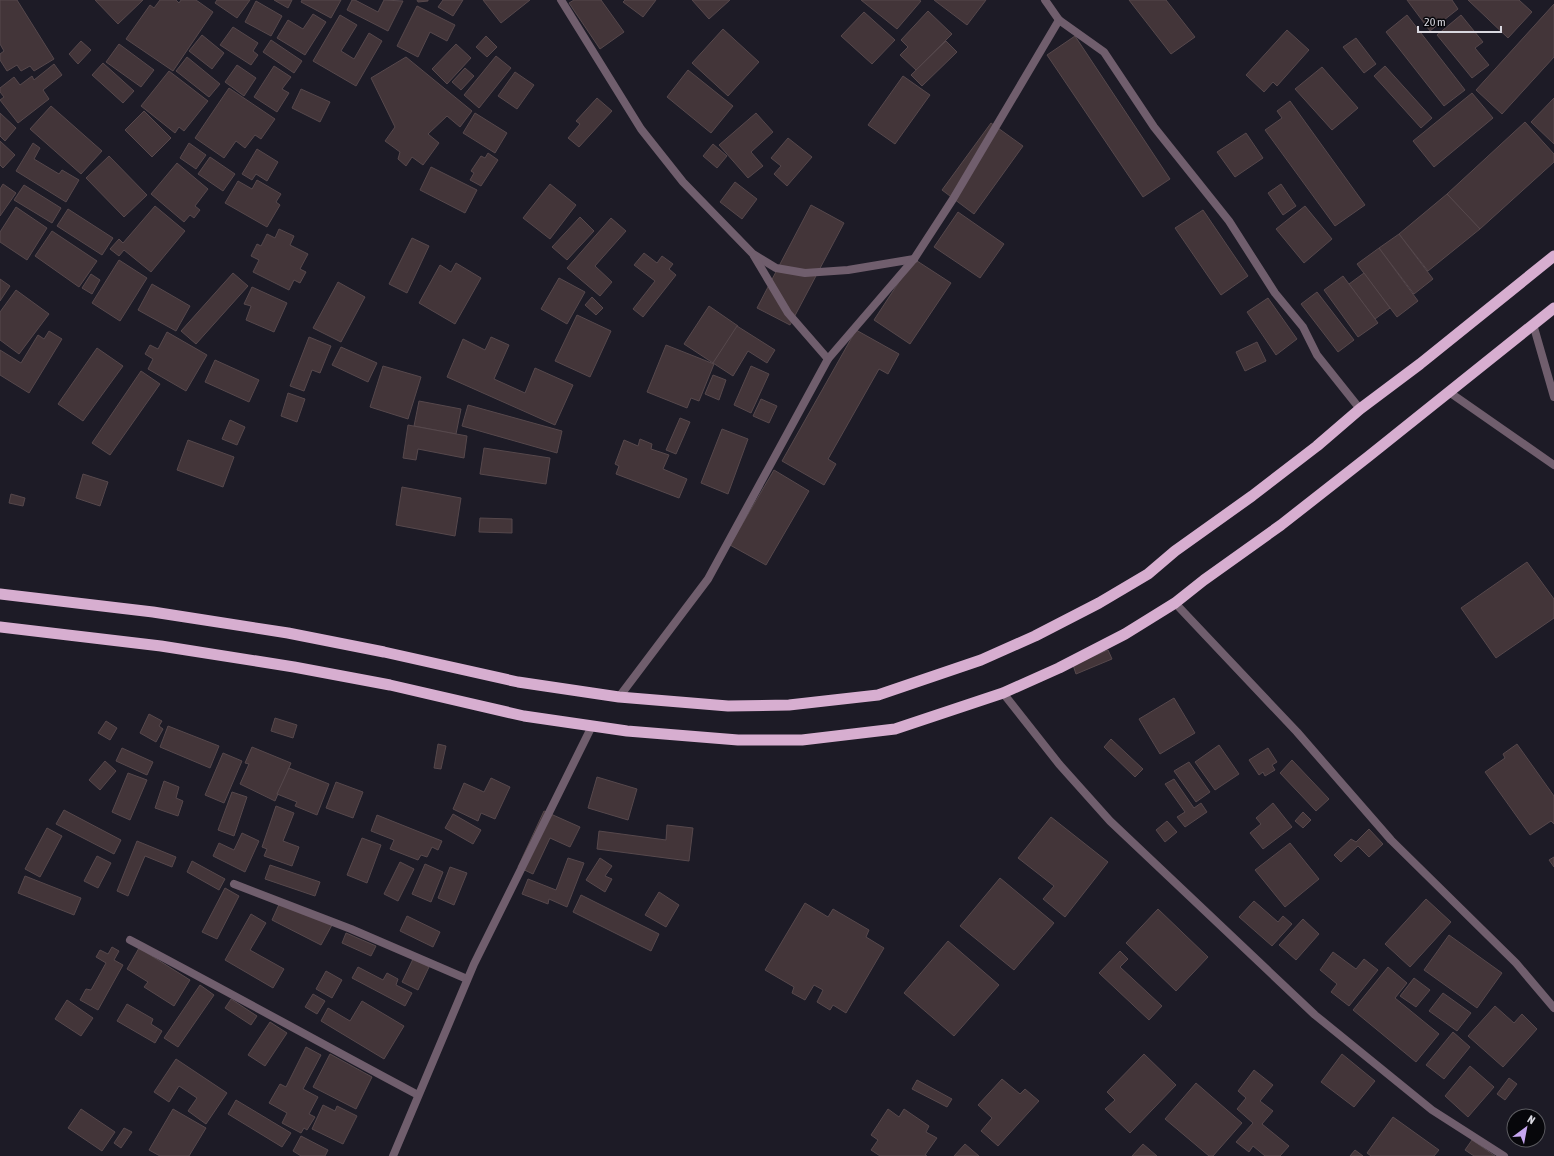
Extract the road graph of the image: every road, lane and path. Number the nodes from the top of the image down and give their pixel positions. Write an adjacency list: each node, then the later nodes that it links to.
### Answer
1 (561, 0): 4 (street)
2 (1045, 0): 3 (street)
3 (1059, 20): 6 (street); 12 (street)
4 (753, 254): 6 (street); 9 (street)
5 (1554, 256): 12 (highway)
6 (914, 259): 9 (street)
7 (1554, 308): 8 (highway)
8 (1533, 324): 10 (highway); 11 (street)
9 (828, 359): 18 (street)
10 (1449, 392): 13 (street); 15 (highway)
11 (1554, 397)
12 (1360, 409): 18 (highway)
13 (1554, 465)
14 (0, 594): 18 (highway)
15 (1175, 603): 17 (highway); 23 (street)
16 (0, 627): 19 (highway)
17 (1003, 692): 19 (highway); 26 (street)
18 (619, 697)
19 (592, 726): 22 (street)
20 (234, 884): 22 (street)
21 (130, 940): 24 (street)
22 (467, 979): 24 (street)
23 (1554, 1008)
24 (418, 1095): 25 (street)
25 (393, 1156)
26 (1504, 1156)

